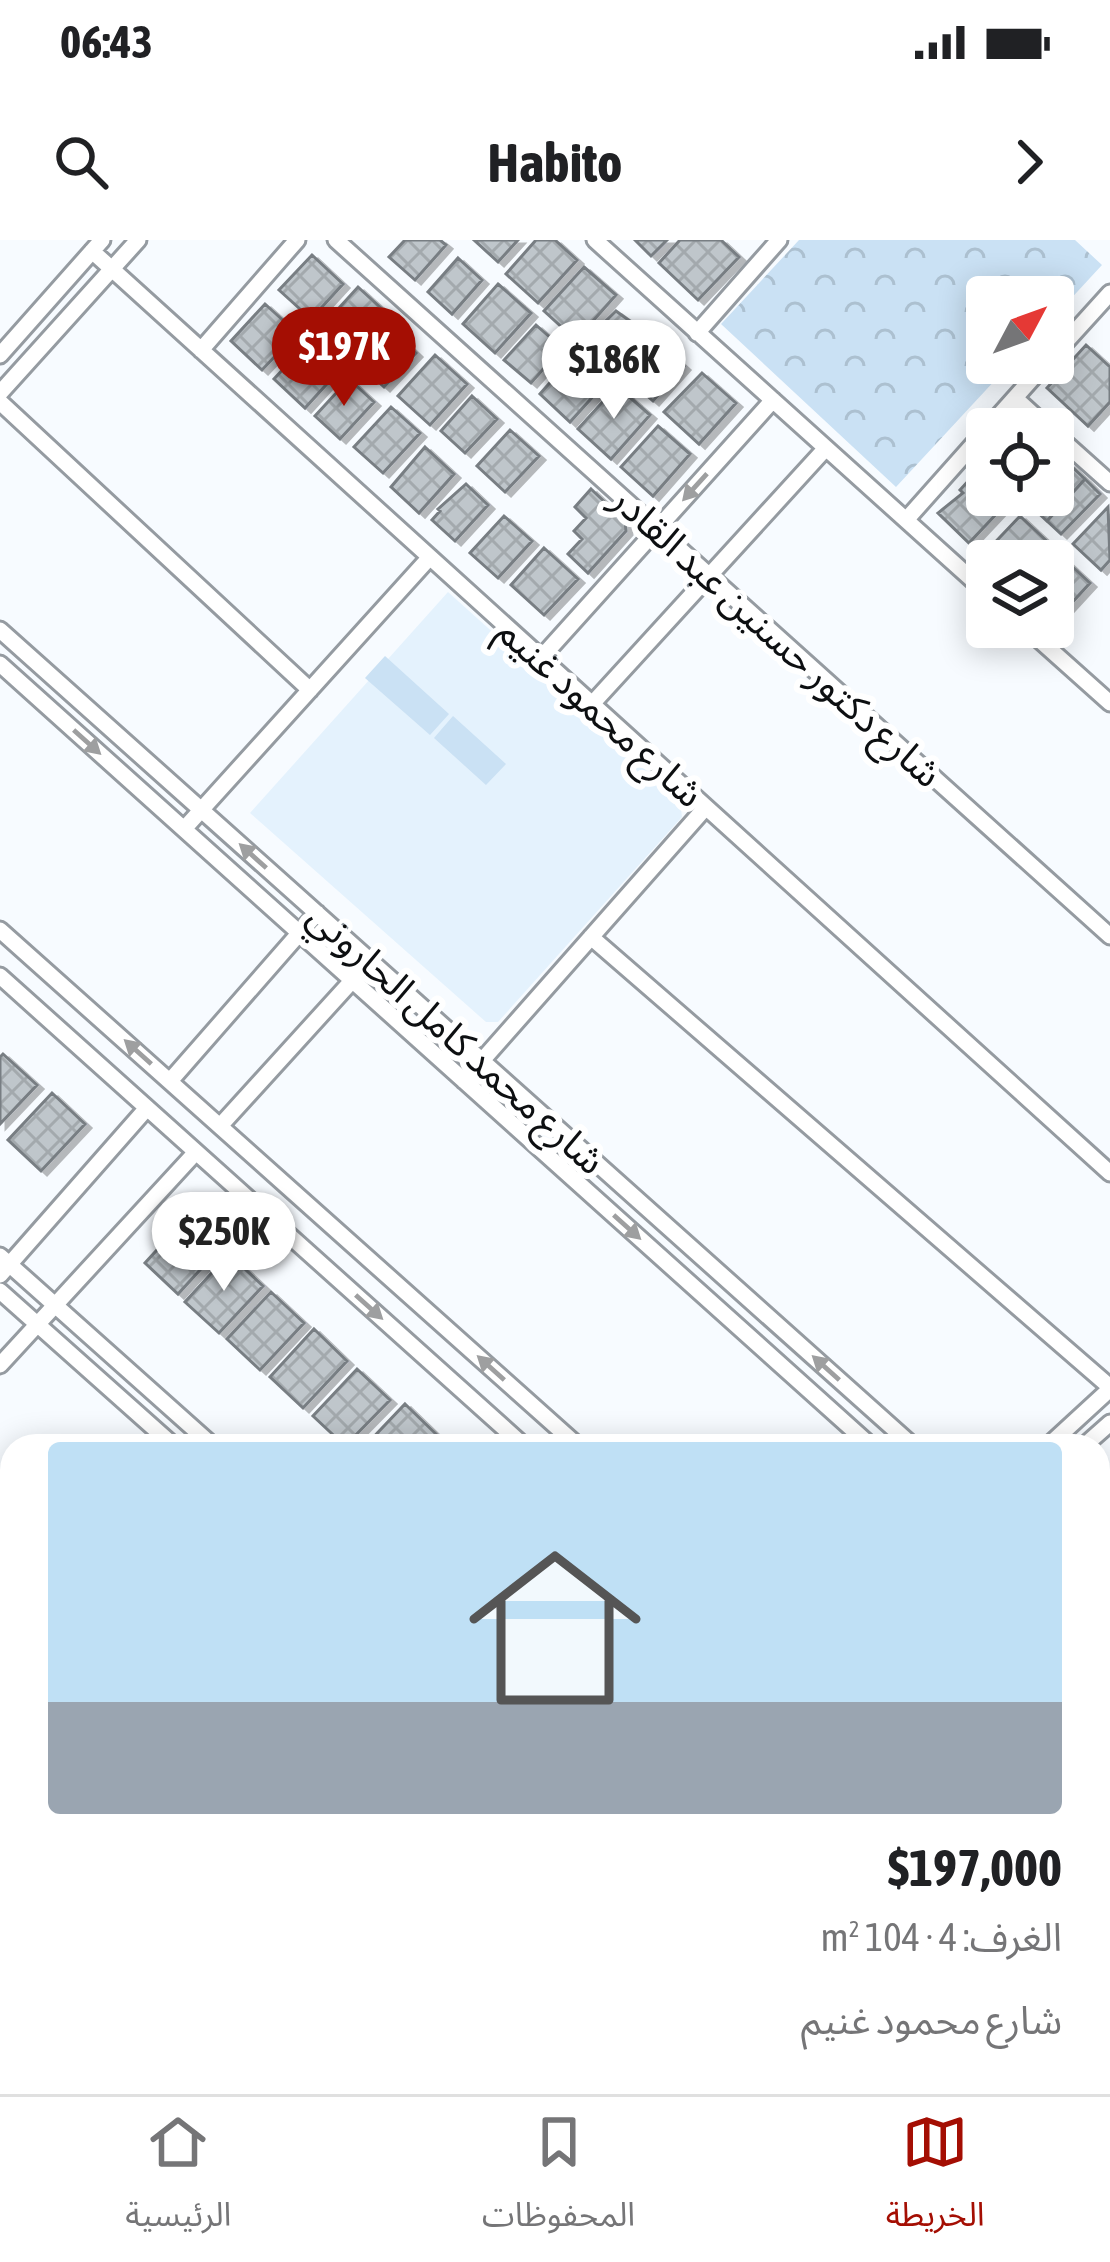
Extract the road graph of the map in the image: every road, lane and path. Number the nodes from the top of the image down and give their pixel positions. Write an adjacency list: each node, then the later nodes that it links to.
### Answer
1 (138, 240): 7 (street)
2 (297, 240): 11 (street)
3 (336, 240): 24 (street, شارع دكتور حسنين عبد القادر)
4 (595, 240): 9 (street)
5 (779, 240): 9 (street)
6 (97, 246): 7 (street, شارع محمود غنيم); 12 (street)
7 (112, 269): 11 (street, شارع محمود غنيم); 14 (street)
8 (1110, 293): 10 (street)
9 (697, 333): 16 (street)
10 (1074, 333)
11 (202, 350): 25 (street, شارع محمود غنيم)
12 (0, 355)
13 (1027, 384): 15 (street)
14 (0, 397): 32 (street)
15 (1015, 398): 17 (street); 18 (street)
16 (773, 400): 19 (street); 24 (street, one-way to 24)
17 (1006, 408)
18 (1026, 408)
19 (826, 448): 23 (street); 27 (street)
20 (1074, 451): 22 (street)
21 (966, 453): 23 (street)
22 (1110, 483)
23 (906, 520): 26 (street)
24 (657, 529): 27 (street, شارع دكتور حسنين عبد القادر); 30 (street)
25 (430, 557): 30 (street, شارع محمود غنيم); 32 (street)
26 (966, 573)
27 (709, 576): 34 (street); 42 (street, شارع دكتور حسنين عبد القادر)
28 (0, 630): 36 (street, شارع محمد كامل الحاروني)
29 (1048, 648): 33 (street)
30 (541, 658): 34 (street, شارع محمود غنيم)
31 (0, 664): 37 (street, شارع محمد كامل الحاروني, one-way to 37)
32 (310, 690): 36 (street)
33 (1110, 703)
34 (592, 704): 35 (street, شارع محمود غنيم)
35 (706, 807): 41 (street); 52 (street, شارع محمود غنيم)
36 (202, 810): 37 (street); 38 (street, شارع محمد كامل الحاروني, one-way to 36)
37 (184, 829): 40 (street, شارع محمد كامل الحاروني)
38 (317, 914): 40 (street); 43 (street, شارع محمد كامل الحاروني)
39 (0, 930): 47 (street, one-way to 39)
40 (300, 933): 45 (street, شارع محمد كامل الحاروني); 47 (street)
41 (591, 937): 46 (street); 58 (street)
42 (1110, 937)
43 (370, 961): 45 (street); 46 (street, شارع محمد كامل الحاروني)
44 (0, 976): 49 (street)
45 (352, 980): 48 (street, شارع محمد كامل الحاروني); 50 (street)
46 (482, 1060): 48 (street); 64 (street, شارع محمد كامل الحاروني, one-way to 46)
47 (170, 1081): 50 (street)
48 (464, 1081): 63 (street, شارع محمد كامل الحاروني, one-way to 63)
49 (147, 1108): 51 (street); 53 (street)
50 (220, 1126): 62 (street, one-way to 50)
51 (196, 1152): 55 (street); 61 (street, one-way to 61)
52 (1110, 1173)
53 (3, 1265): 55 (street)
54 (0, 1291): 56 (street)
55 (55, 1305): 56 (street); 60 (street)
56 (38, 1324): 57 (street); 59 (street)
57 (0, 1366)
58 (1110, 1388): 65 (street)
59 (161, 1434)
60 (200, 1434)
61 (511, 1434)
62 (565, 1434)
63 (858, 1434)
64 (900, 1434)
65 (1061, 1434)

